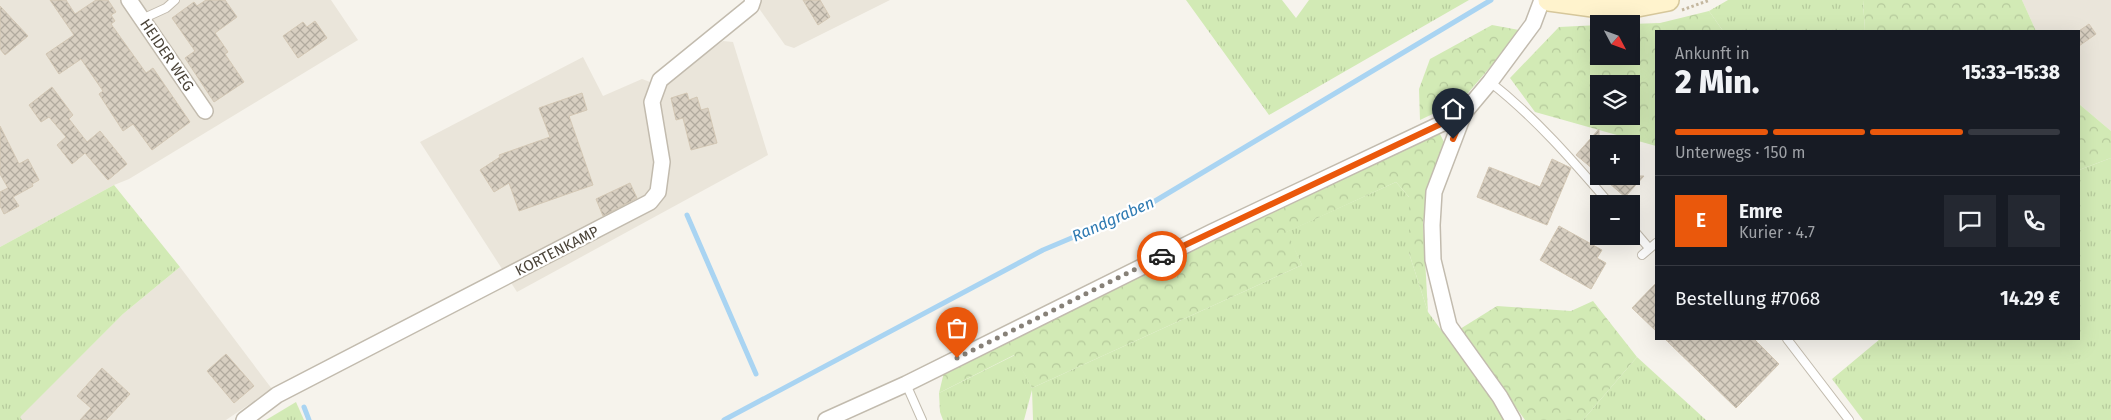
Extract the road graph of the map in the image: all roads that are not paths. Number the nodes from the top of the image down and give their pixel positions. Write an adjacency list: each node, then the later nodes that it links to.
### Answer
1 (129, 0): 7 (street, HEIDER WEG)
2 (175, 0): 7 (lane)
3 (753, 0): 18 (street, KORTENKAMP)
4 (1542, 0): 8 (street)
5 (1549, 0): 6 (street)
6 (1668, 0)
7 (142, 20): 9 (street, HEIDER WEG)
8 (1490, 82): 10 (street); 11 (lane)
9 (205, 111)
10 (1464, 113): 17 (street); 21 (street)
11 (1602, 195)
12 (1640, 238): 14 (lane)
13 (1655, 243): 14 (lane)
14 (1649, 248): 15 (lane)
15 (1642, 255)
16 (1788, 340): 22 (lane)
17 (906, 384): 19 (street); 20 (lane)
18 (244, 420)
19 (826, 420)
20 (922, 420)
21 (1513, 420)
22 (1849, 420)

